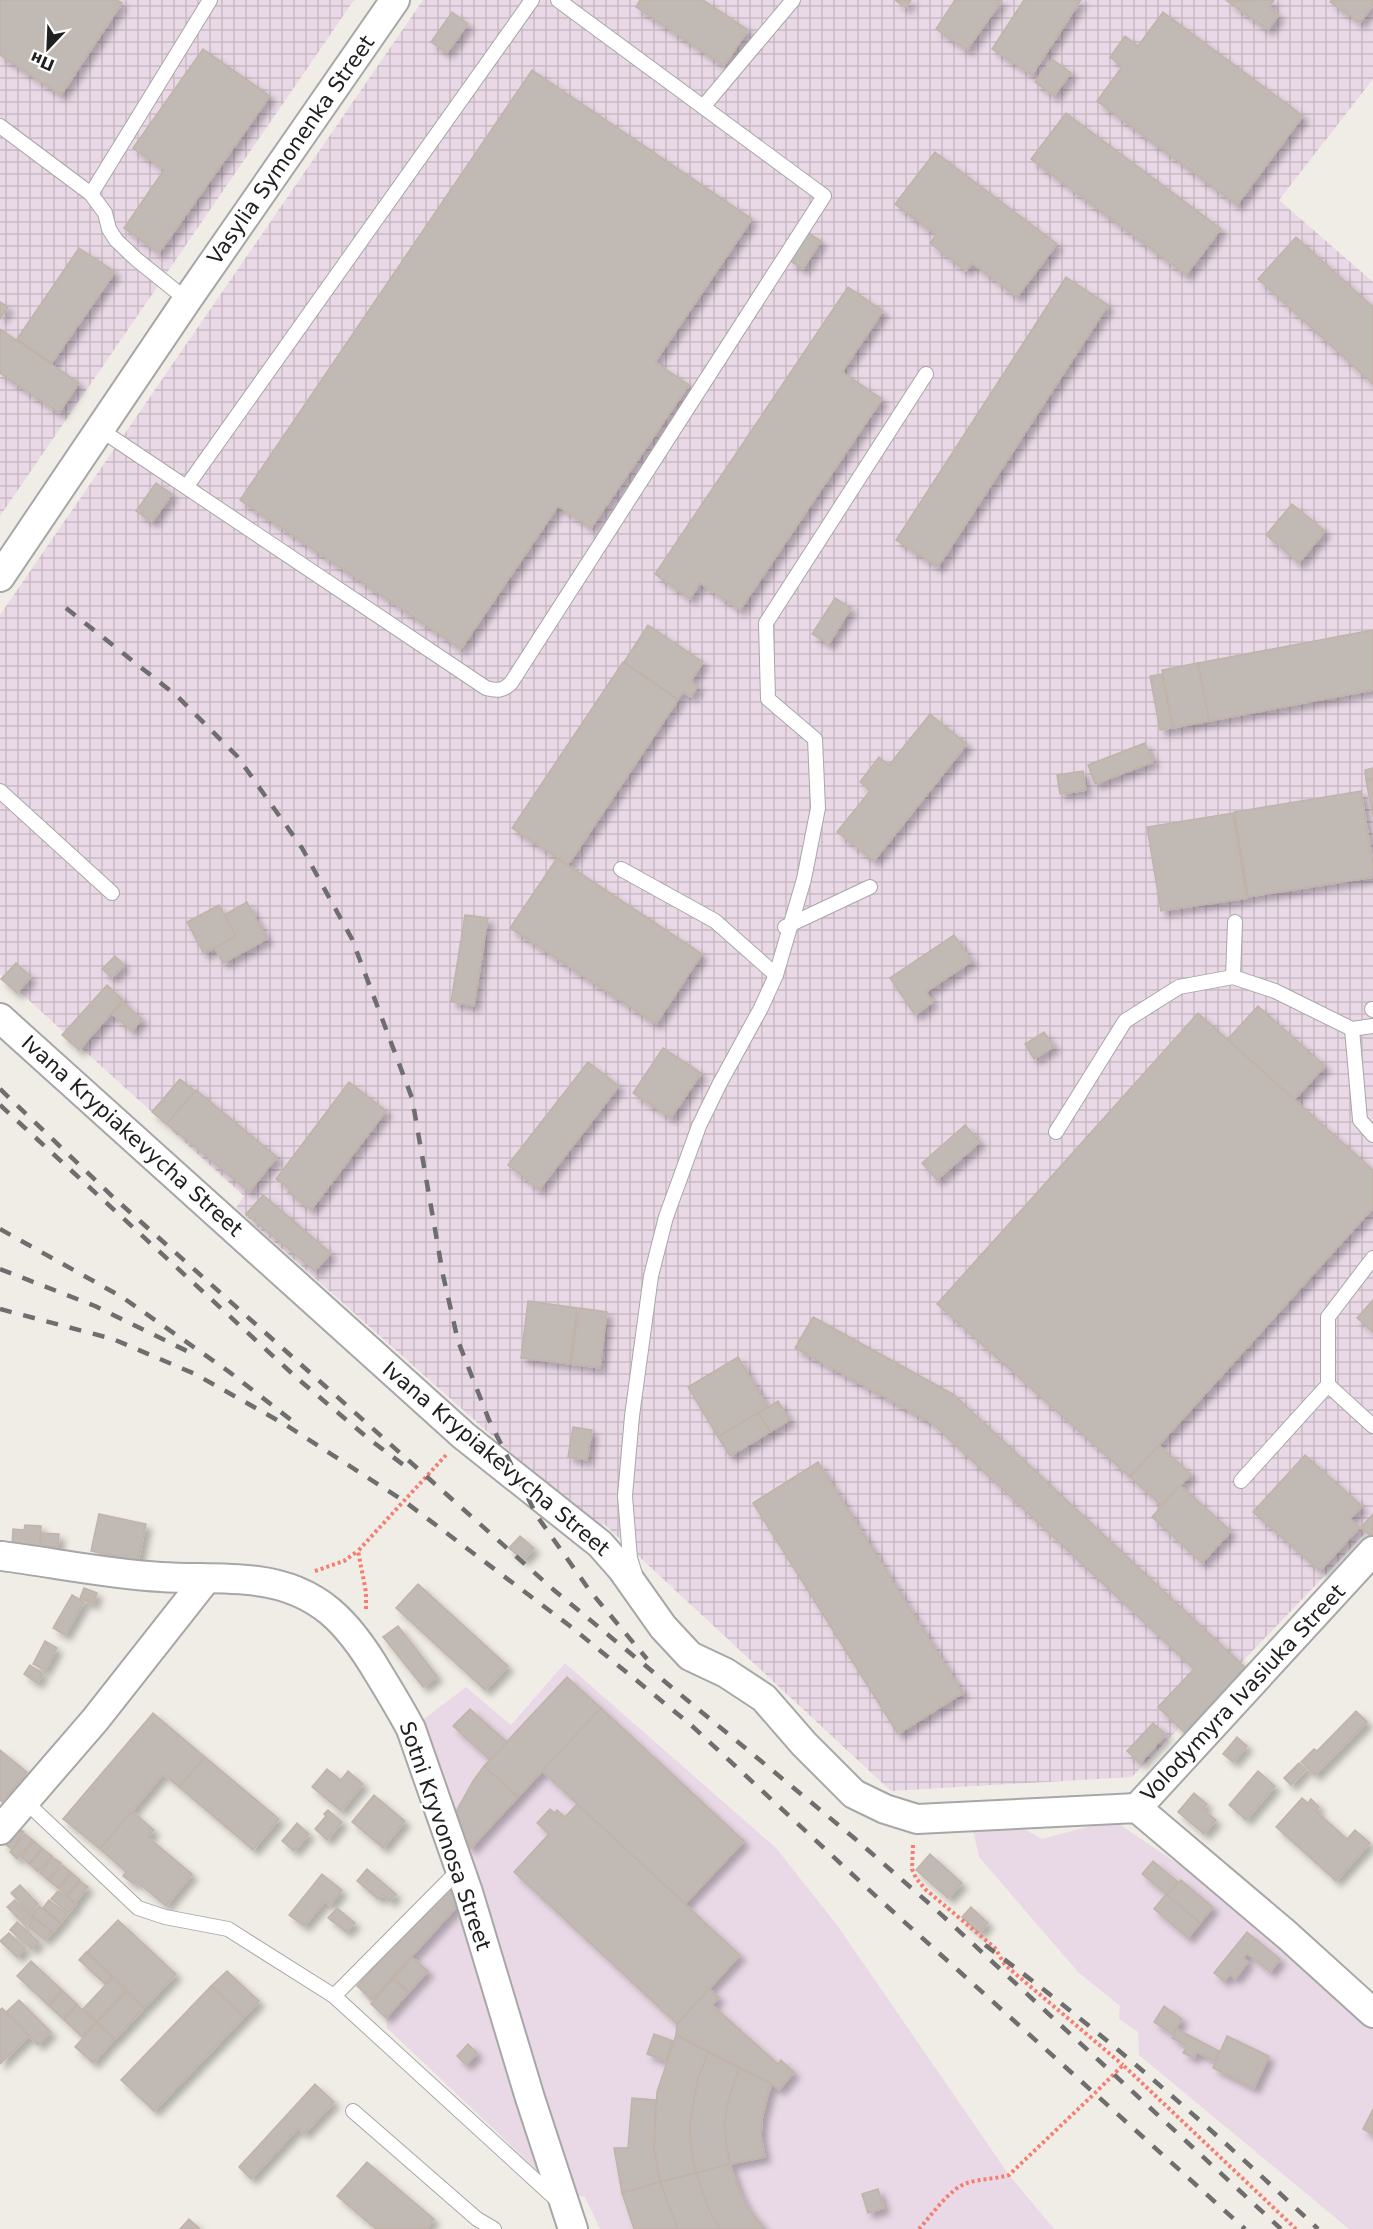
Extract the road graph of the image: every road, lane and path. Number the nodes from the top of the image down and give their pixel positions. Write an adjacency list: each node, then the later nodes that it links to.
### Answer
1 (210, 0): 8 (lane)
2 (394, 0): 9 (street, Vasylia Symonenka Street)
3 (532, 0): 12 (lane)
4 (558, 0): 6 (lane)
5 (793, 0): 6 (lane)
6 (704, 107): 12 (lane)
7 (0, 126): 8 (lane)
8 (91, 194): 9 (lane)
9 (187, 300): 11 (street, Vasylia Symonenka Street)
10 (926, 374): 19 (lane)
11 (101, 430): 12 (lane); 13 (street, Vasylia Symonenka Street)
12 (187, 486)
13 (0, 577)
14 (0, 791): 17 (lane)
15 (621, 869): 20 (lane)
16 (870, 887): 19 (lane)
17 (112, 893)
18 (1235, 922): 21 (lane)
19 (788, 926): 20 (lane)
20 (776, 975): 35 (lane)
21 (1233, 977): 24 (lane); 25 (lane)
22 (0, 1018): 30 (street, Ivana Krypiakevycha Street)
23 (1373, 1026): 24 (lane)
24 (1352, 1029): 26 (lane)
25 (1056, 1132)
26 (1373, 1135)
27 (1373, 1258): 28 (lane)
28 (1328, 1385): 29 (lane); 31 (lane)
29 (1373, 1426)
30 (464, 1436): 35 (street, Ivana Krypiakevycha Street); 36 (path)
31 (1241, 1481)
32 (1373, 1551): 38 (street, Volodymyra Ivasiuka Street)
33 (1, 1556): 34 (street, Sotni Kryvonosa Street)
34 (206, 1579): 37 (street); 41 (street, Sotni Kryvonosa Street)
35 (640, 1594): 39 (street, Ivana Krypiakevycha Street)
36 (366, 1612)
37 (25, 1801): 40 (street); 42 (lane)
38 (1137, 1808): 39 (street, Ivana Krypiakevycha Street); 43 (street)
39 (916, 1819): 44 (path)
40 (0, 1830)
41 (460, 1872): 42 (lane); 46 (street, Sotni Kryvonosa Street)
42 (334, 1996): 46 (lane)
43 (1373, 2013)
44 (1123, 2065): 48 (path); 49 (path)
45 (353, 2111): 47 (lane)
46 (569, 2218)
47 (494, 2229)
48 (919, 2229)
49 (1296, 2229)

